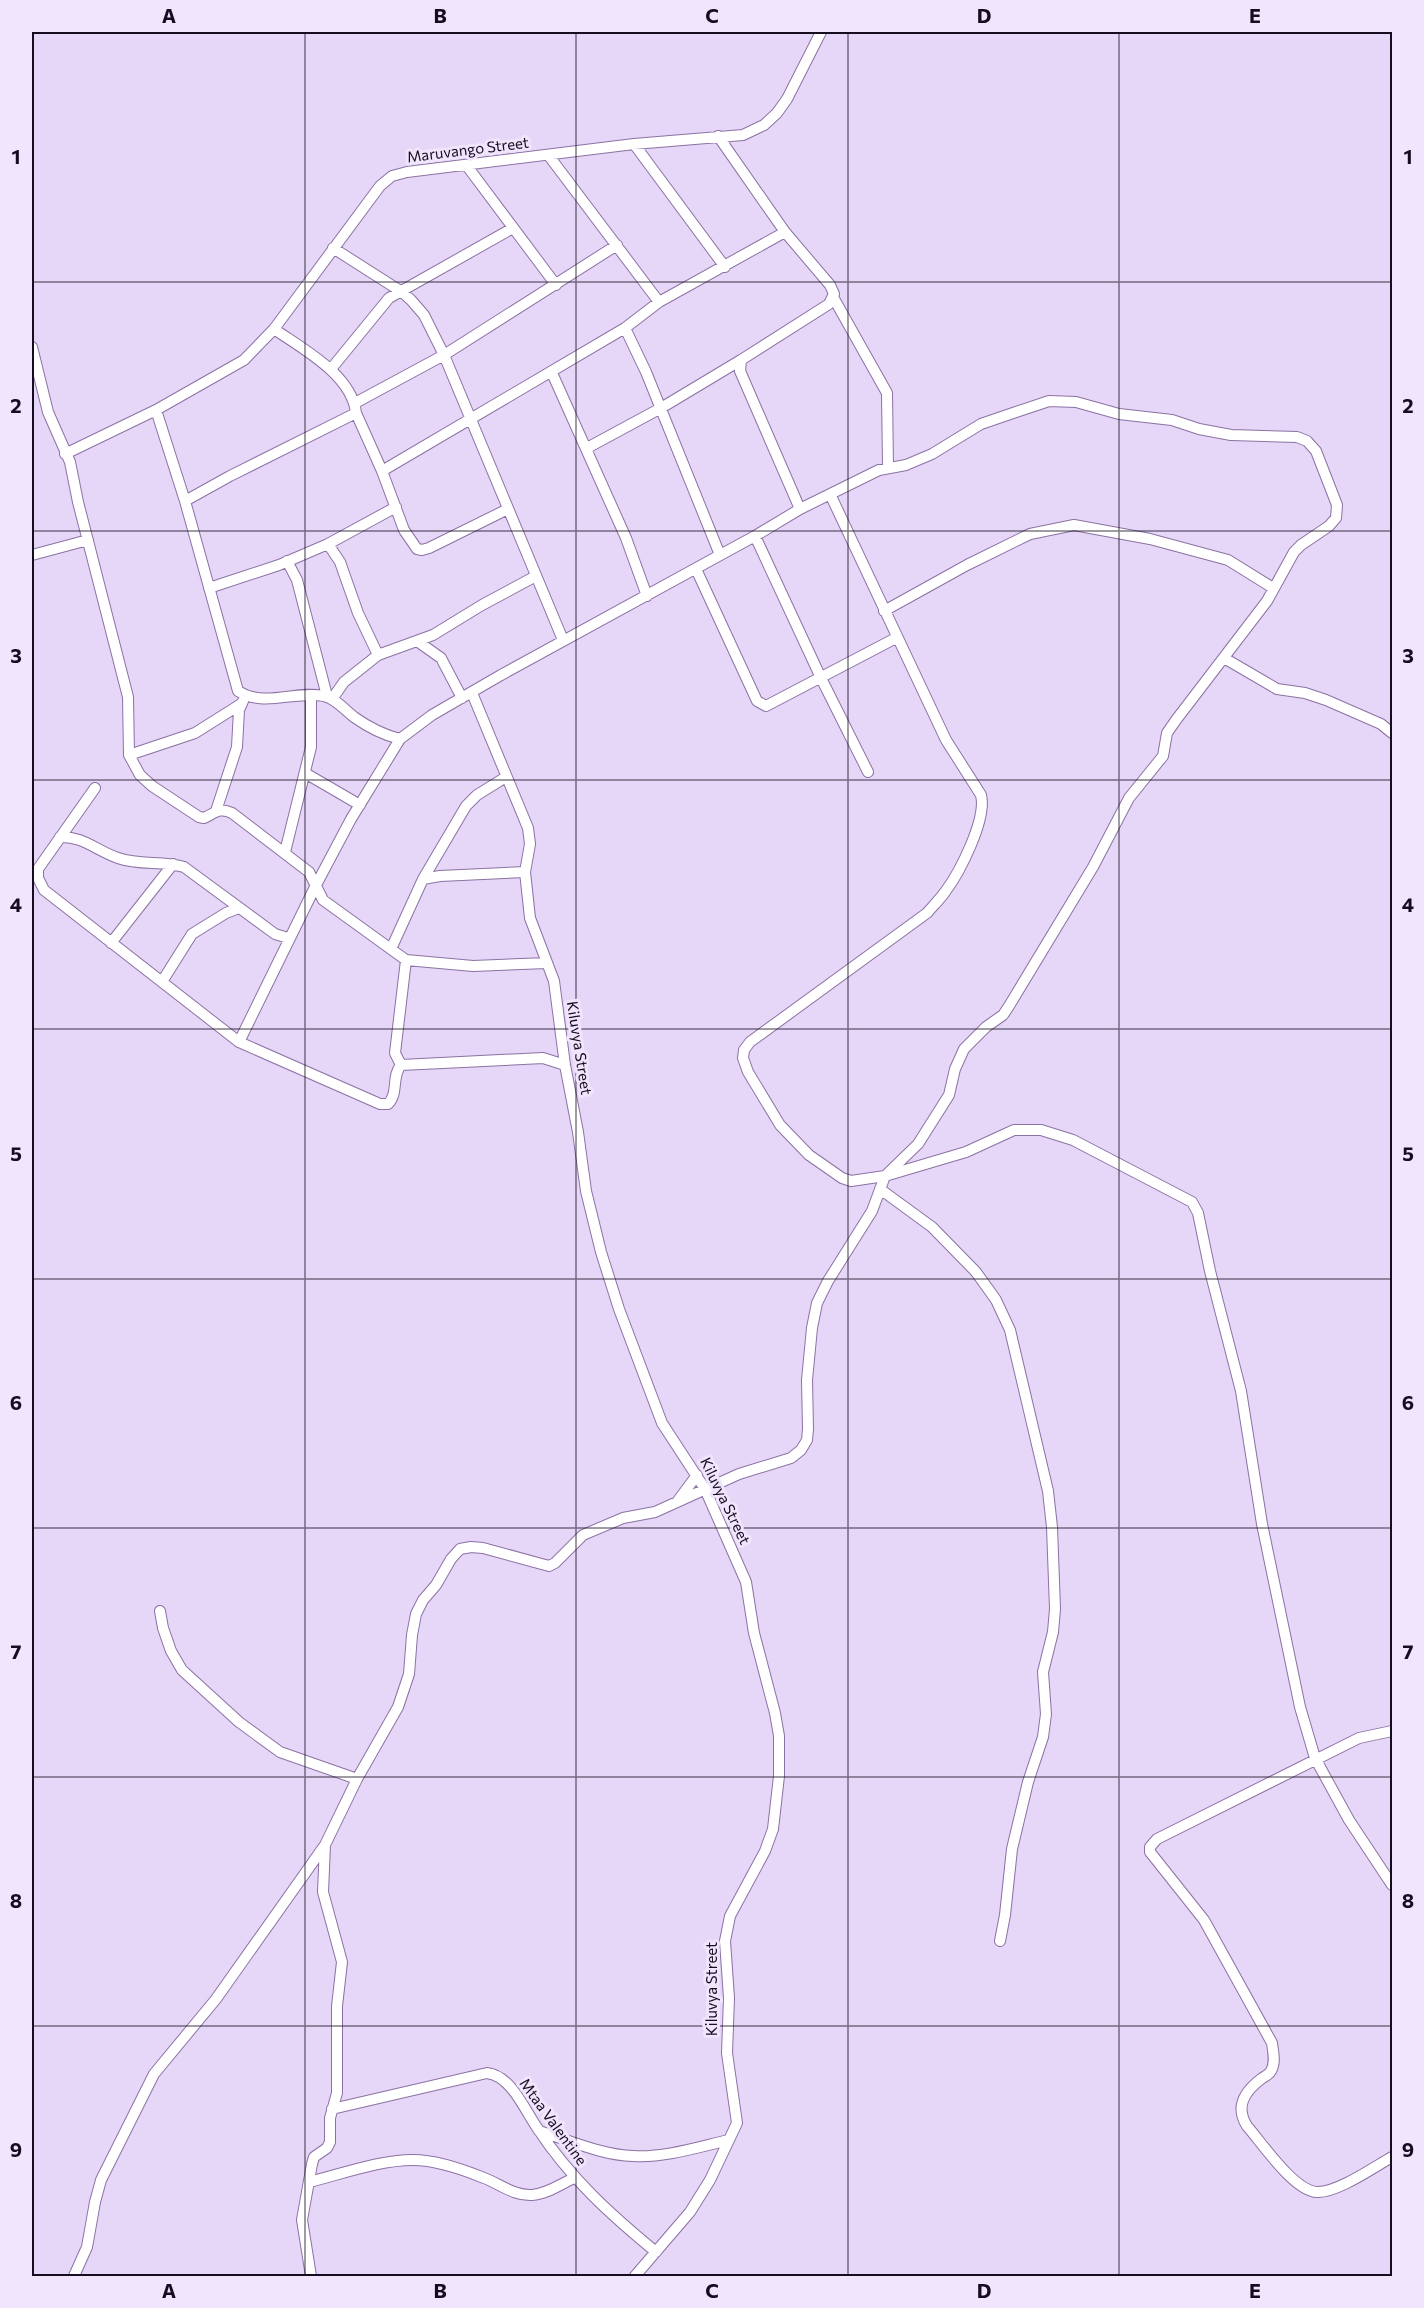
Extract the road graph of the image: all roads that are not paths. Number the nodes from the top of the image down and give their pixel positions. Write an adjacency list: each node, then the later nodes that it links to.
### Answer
1 (822, 32): 2 (street, Maruvango Street)
2 (718, 136): 3 (street, Maruvango Street); 7 (street)
3 (634, 144): 4 (street, Maruvango Street); 10 (street)
4 (549, 156): 5 (street, Maruvango Street); 8 (street)
5 (466, 166): 6 (street); 9 (street, Maruvango Street)
6 (513, 228): 11 (street); 12 (street)
7 (785, 232): 10 (street); 13 (street)
8 (617, 245): 11 (street); 14 (street)
9 (333, 248): 12 (street); 16 (street, Maruvango Street)
10 (725, 267): 14 (street)
11 (556, 285): 18 (street)
12 (402, 292): 18 (street); 20 (street)
13 (833, 297): 19 (street); 28 (street)
14 (659, 303): 15 (street)
15 (625, 328): 21 (street); 23 (street)
16 (274, 329): 20 (street); 24 (street, Maruvango Street)
17 (32, 347): 27 (street)
18 (444, 355): 22 (street); 25 (street)
19 (741, 360): 23 (street); 34 (street)
20 (332, 369): 22 (street)
21 (552, 373): 25 (street); 26 (street)
22 (355, 408): 29 (street); 31 (street)
23 (661, 408): 26 (street); 39 (street)
24 (156, 410): 27 (street, Maruvango Street); 31 (street)
25 (471, 420): 29 (street); 33 (street)
26 (587, 448): 45 (street)
27 (65, 453): 36 (street)
28 (888, 467): 30 (street); 44 (street)
29 (382, 471): 32 (street)
30 (830, 494): 34 (street); 46 (street)
31 (184, 501): 43 (street)
32 (396, 507): 33 (street); 37 (street)
33 (508, 509): 42 (street)
34 (800, 509): 35 (street)
35 (755, 536): 39 (street); 52 (street)
36 (88, 540): 38 (street); 59 (street)
37 (328, 544): 40 (street); 50 (street)
38 (32, 555)
39 (720, 555): 41 (street)
40 (287, 561): 43 (street); 55 (street)
41 (696, 569): 45 (street); 52 (street)
42 (536, 576): 48 (street); 49 (street)
43 (209, 588): 56 (street)
44 (1273, 588): 46 (street); 51 (street)
45 (647, 596): 48 (street)
46 (884, 611): 47 (street)
47 (896, 638): 52 (street); 83 (street)
48 (563, 640): 54 (street)
49 (417, 641): 50 (street); 54 (street, Kiluvya Street)
50 (378, 655): 55 (street)
51 (1224, 658): 57 (street); 83 (street)
52 (820, 678): 60 (street)
53 (311, 695): 55 (street); 56 (street); 61 (street)
54 (467, 696): 58 (street); 62 (street, Kiluvya Street)
55 (329, 698): 58 (street)
56 (244, 700): 59 (street); 65 (street)
57 (1392, 733)
58 (400, 739): 64 (street)
59 (129, 755): 65 (street)
60 (868, 772)
61 (305, 773): 64 (street); 67 (street)
62 (506, 777): 70 (street, Kiluvya Street); 71 (street)
63 (95, 788): 66 (street)
64 (360, 805): 72 (street)
65 (216, 811): 67 (street)
66 (60, 837): 68 (street); 69 (street)
67 (285, 852): 72 (street)
68 (173, 864): 73 (street); 75 (street)
69 (34, 869): 75 (street)
70 (525, 872): 71 (street); 78 (street, Kiluvya Street)
71 (423, 879): 76 (street)
72 (315, 887): 74 (street); 76 (street)
73 (239, 908): 74 (street); 79 (street)
74 (288, 938): 80 (street)
75 (111, 943): 79 (street)
76 (391, 949): 77 (street)
77 (406, 960): 78 (street); 81 (street)
78 (547, 963): 82 (street, Kiluvya Street)
79 (163, 980): 80 (street)
80 (239, 1042): 81 (street)
81 (401, 1065): 82 (street)
82 (565, 1065): 85 (street, Kiluvya Street)
83 (885, 1176): 84 (street); 90 (street)
84 (880, 1188): 86 (street); 94 (street)
85 (698, 1475): 86 (street, Kiluvya Street); 87 (street)
86 (705, 1489): 87 (street); 97 (street, Kiluvya Street)
87 (677, 1503): 91 (street)
88 (160, 1611): 91 (street)
89 (1392, 1731): 90 (street)
90 (1315, 1758): 93 (street); 98 (street)
91 (357, 1779): 92 (street)
92 (325, 1845): 95 (street); 102 (street)
93 (1392, 1885)
94 (1000, 1941)
95 (332, 2109): 96 (street, Mtaa Valentine); 100 (street)
96 (538, 2130): 97 (street); 99 (street, Mtaa Valentine)
97 (729, 2140): 101 (street, Kiluvya Street)
98 (1392, 2157)
99 (574, 2178): 100 (street); 101 (street, Mtaa Valentine)
100 (309, 2182): 103 (street)
101 (656, 2252): 104 (street, Kiluvya Street)
102 (74, 2277)
103 (311, 2277)
104 (635, 2277)

